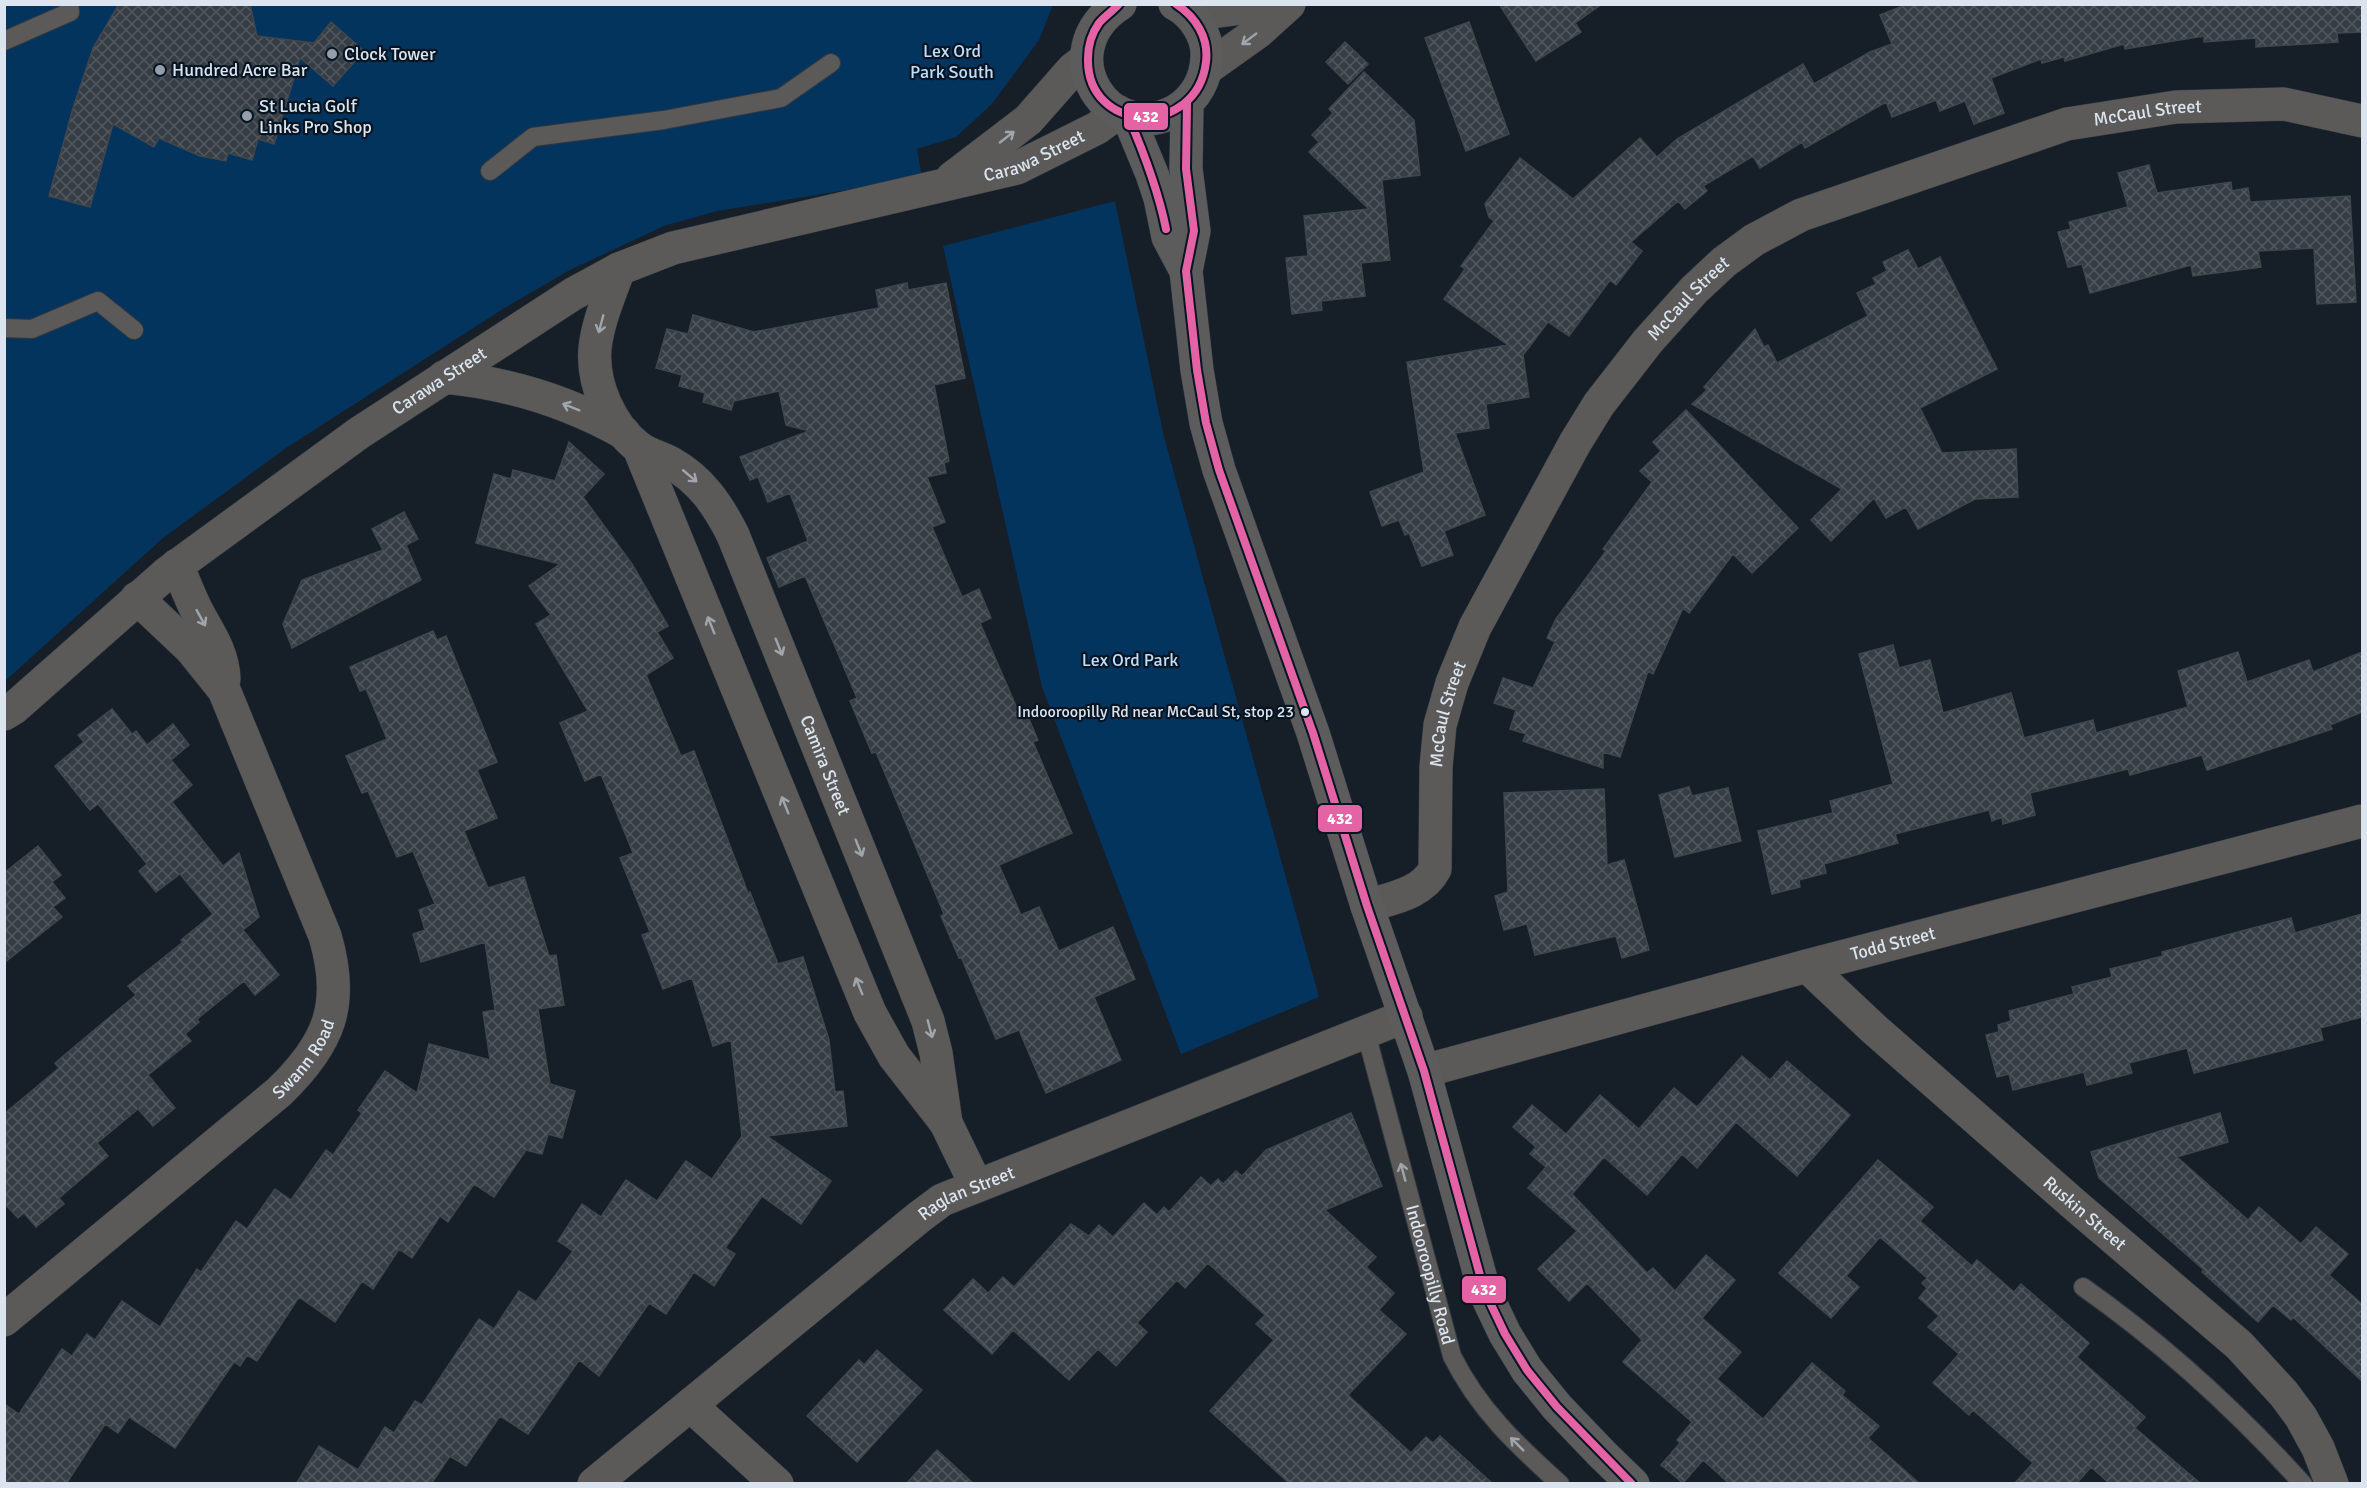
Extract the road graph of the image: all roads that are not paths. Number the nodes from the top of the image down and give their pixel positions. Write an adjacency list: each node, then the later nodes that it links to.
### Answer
1 (69, 4): 6 (lane)
2 (1270, 4): 5 (street)
3 (1289, 4): 9 (street, one-way to 9)
4 (1111, 7): 7 (main road)
5 (1183, 10): 9 (main road)
6 (4, 41)
7 (1086, 59): 11 (main road); 14 (street, Carawa Street, one-way to 7)
8 (831, 63): 13 (lane)
9 (1206, 69): 10 (main road)
10 (1187, 104): 11 (main road); 16 (main road)
11 (1123, 114): 14 (street, Carawa Street); 16 (main road)
12 (2362, 121): 26 (street, McCaul Street)
13 (490, 171)
14 (943, 184): 15 (street, Carawa Street)
15 (619, 269): 19 (street, Carawa Street); 20 (street, Camira Street, one-way to 20)
16 (1186, 272): 26 (main road)
17 (4, 328): 18 (lane)
18 (134, 330)
19 (444, 377): 20 (street, Camira Street, one-way to 19); 21 (street, Carawa Street)
20 (631, 441): 31 (street, Camira Street, one-way to 20); 31 (street, Camira Street, one-way to 31)
21 (177, 565): 22 (street, Carawa Street); 23 (street, Swann Road, one-way to 23)
22 (137, 598): 23 (street, Swann Road); 24 (street, Carawa Street)
23 (224, 690): 34 (street, Swann Road)
24 (4, 714)
25 (2362, 822): 27 (street, Todd Street)
26 (1367, 906): 28 (main road)
27 (1807, 966): 30 (street, Todd Street); 41 (street, Ruskin Street)
28 (1406, 1017): 29 (street, Raglan Street); 30 (main road)
29 (1366, 1033): 32 (street, Raglan Street); 38 (lane, Indooroopilly Road, one-way to 29)
30 (1424, 1071): 39 (main road)
31 (946, 1124): 32 (street, Camira Street)
32 (976, 1185): 35 (street, Raglan Street)
33 (2083, 1287): 40 (lane)
34 (4, 1320)
35 (690, 1405): 36 (street, Raglan Street); 37 (street)
36 (594, 1484)
37 (777, 1484)
38 (1560, 1484)
39 (1633, 1484)
40 (2303, 1484)
41 (2332, 1484)

